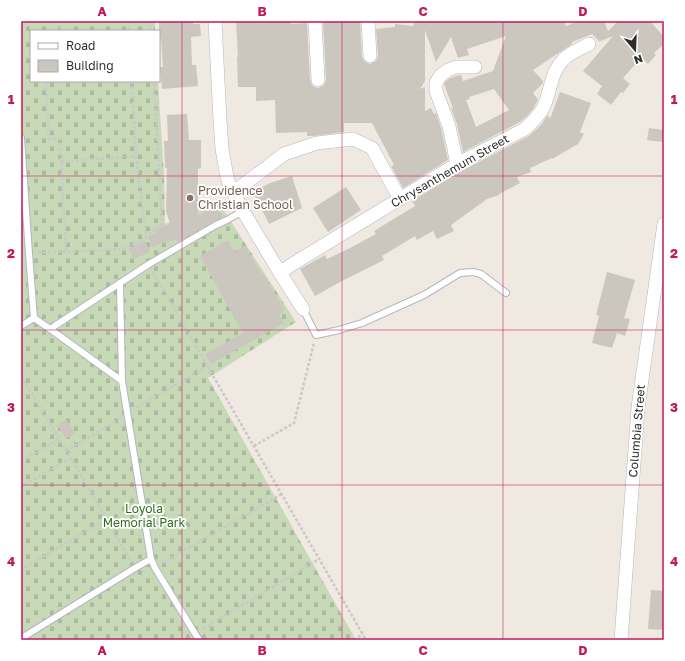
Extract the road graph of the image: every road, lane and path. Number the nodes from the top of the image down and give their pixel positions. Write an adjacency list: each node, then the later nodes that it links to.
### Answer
1 (215, 21): 15 (street)
2 (315, 21): 7 (street)
3 (368, 21): 5 (street)
4 (589, 44): 14 (street, Chrysanthemum Street)
5 (370, 56)
6 (475, 67): 14 (street)
7 (318, 80)
8 (48, 82): 13 (path)
9 (132, 82): 12 (path)
10 (154, 82): 20 (path)
11 (21, 138): 21 (lane)
12 (136, 156): 13 (path); 20 (path)
13 (61, 162): 22 (path)
14 (457, 164): 16 (street, Chrysanthemum Street)
15 (234, 192): 16 (street); 17 (street)
16 (400, 200): 25 (street, Chrysanthemum Street)
17 (243, 211): 24 (lane); 25 (street)
18 (664, 224): 53 (street, Columbia Street)
19 (21, 235): 21 (lane)
20 (146, 238): 22 (path)
21 (28, 239): 23 (lane)
22 (66, 252): 23 (path)
23 (28, 254): 29 (lane)
24 (149, 264): 26 (lane); 36 (path)
25 (280, 273): 28 (street)
26 (120, 283): 31 (lane); 34 (lane)
27 (506, 293): 32 (lane)
28 (303, 309): 32 (lane)
29 (34, 318): 30 (lane); 31 (lane)
30 (21, 326)
31 (50, 328): 34 (lane)
32 (316, 335): 36 (path)
33 (21, 376): 35 (path)
34 (122, 381): 42 (lane)
35 (58, 439): 37 (path); 38 (path)
36 (254, 446): 40 (path)
37 (71, 458): 39 (path); 41 (path)
38 (21, 461)
39 (21, 487)
40 (282, 494): 43 (path); 45 (path)
41 (106, 519): 44 (path); 46 (path)
42 (151, 559): 44 (lane); 45 (lane)
43 (319, 559): 47 (path); 48 (path)
44 (135, 568): 49 (lane)
45 (155, 568): 47 (lane)
46 (21, 570)
47 (195, 633): 50 (lane)
48 (363, 634): 51 (path); 52 (path)
49 (23, 640)
50 (199, 640)
51 (354, 640)
52 (366, 640)
53 (621, 640)

